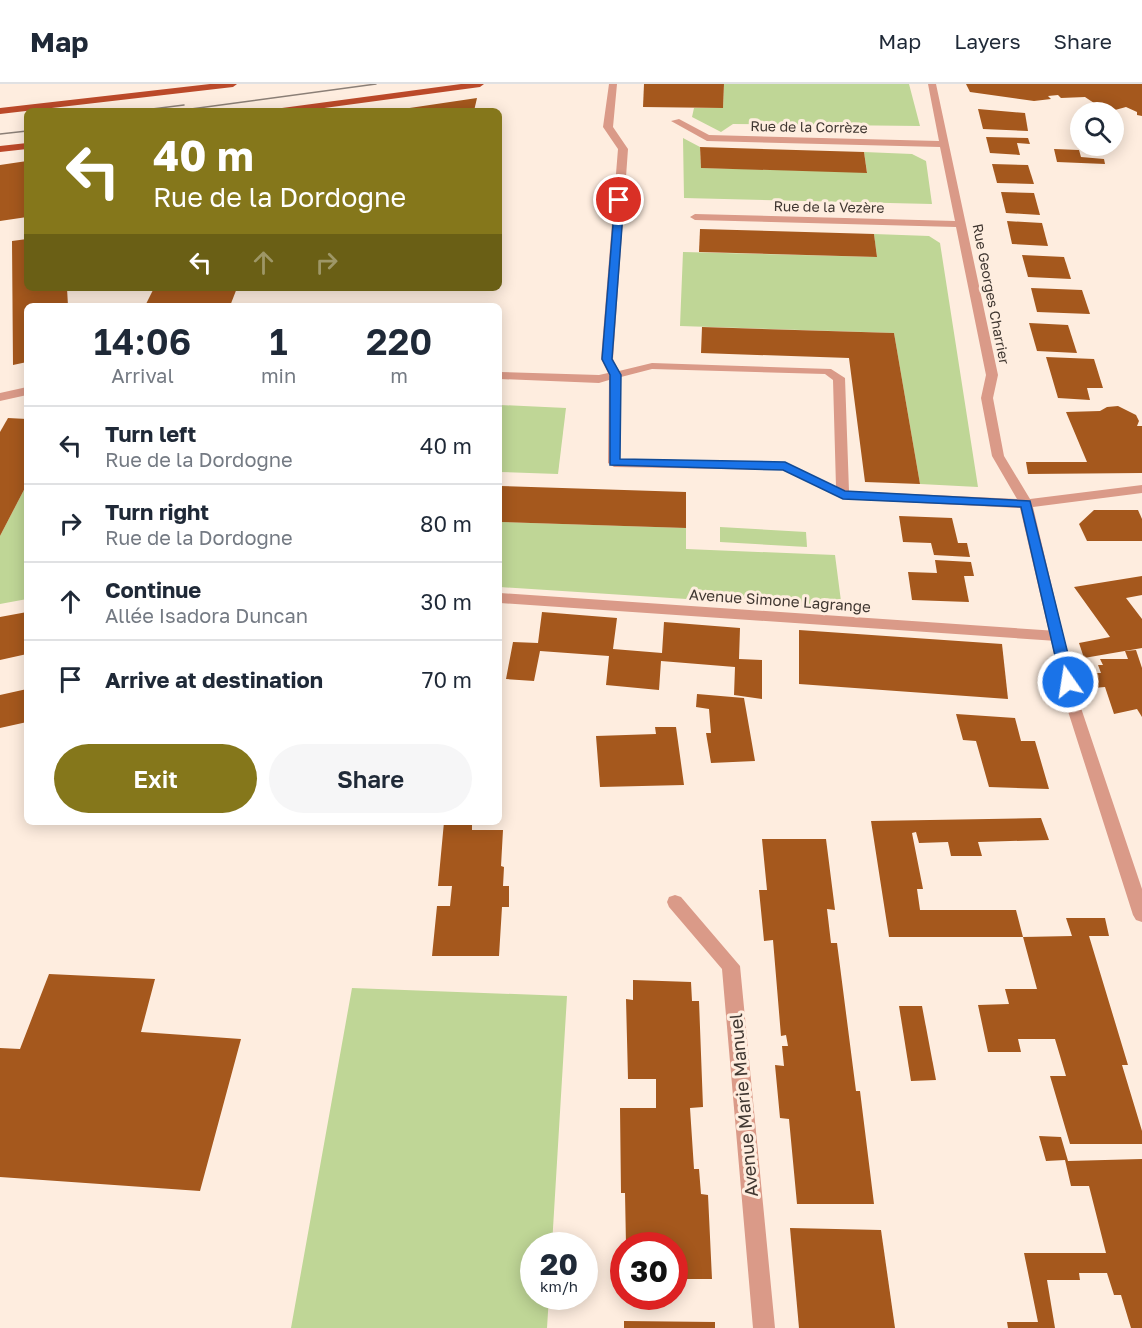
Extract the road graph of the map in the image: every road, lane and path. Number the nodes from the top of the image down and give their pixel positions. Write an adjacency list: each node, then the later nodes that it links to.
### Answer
1 (233, 84): 6 (main road)
2 (480, 84): 7 (main road)
3 (613, 84): 15 (street)
4 (932, 84): 10 (street, Rue Georges Charrier)
5 (24, 108): 8 (main road)
6 (26, 108)
7 (304, 108)
8 (0, 111)
9 (676, 121): 10 (street, Rue de la Corrèze)
10 (946, 144): 14 (street, Rue Georges Charrier)
11 (24, 146): 12 (main road)
12 (0, 150)
13 (694, 217): 14 (street, Rue de la Vezère)
14 (962, 224): 21 (street, Rue Georges Charrier)
15 (615, 375): 16 (street); 20 (street); 20 (street)
16 (502, 376)
17 (24, 392): 18 (street)
18 (0, 397)
19 (1142, 489): 21 (street)
20 (843, 495): 21 (street)
21 (1026, 504): 23 (street, Rue Georges Charrier)
22 (502, 598): 23 (street, Avenue Simone Lagrange)
23 (1057, 636): 25 (street, Rue Georges Charrier)
24 (675, 902): 26 (street, Avenue Marie Manuel)
25 (1142, 915)
26 (764, 1328)

